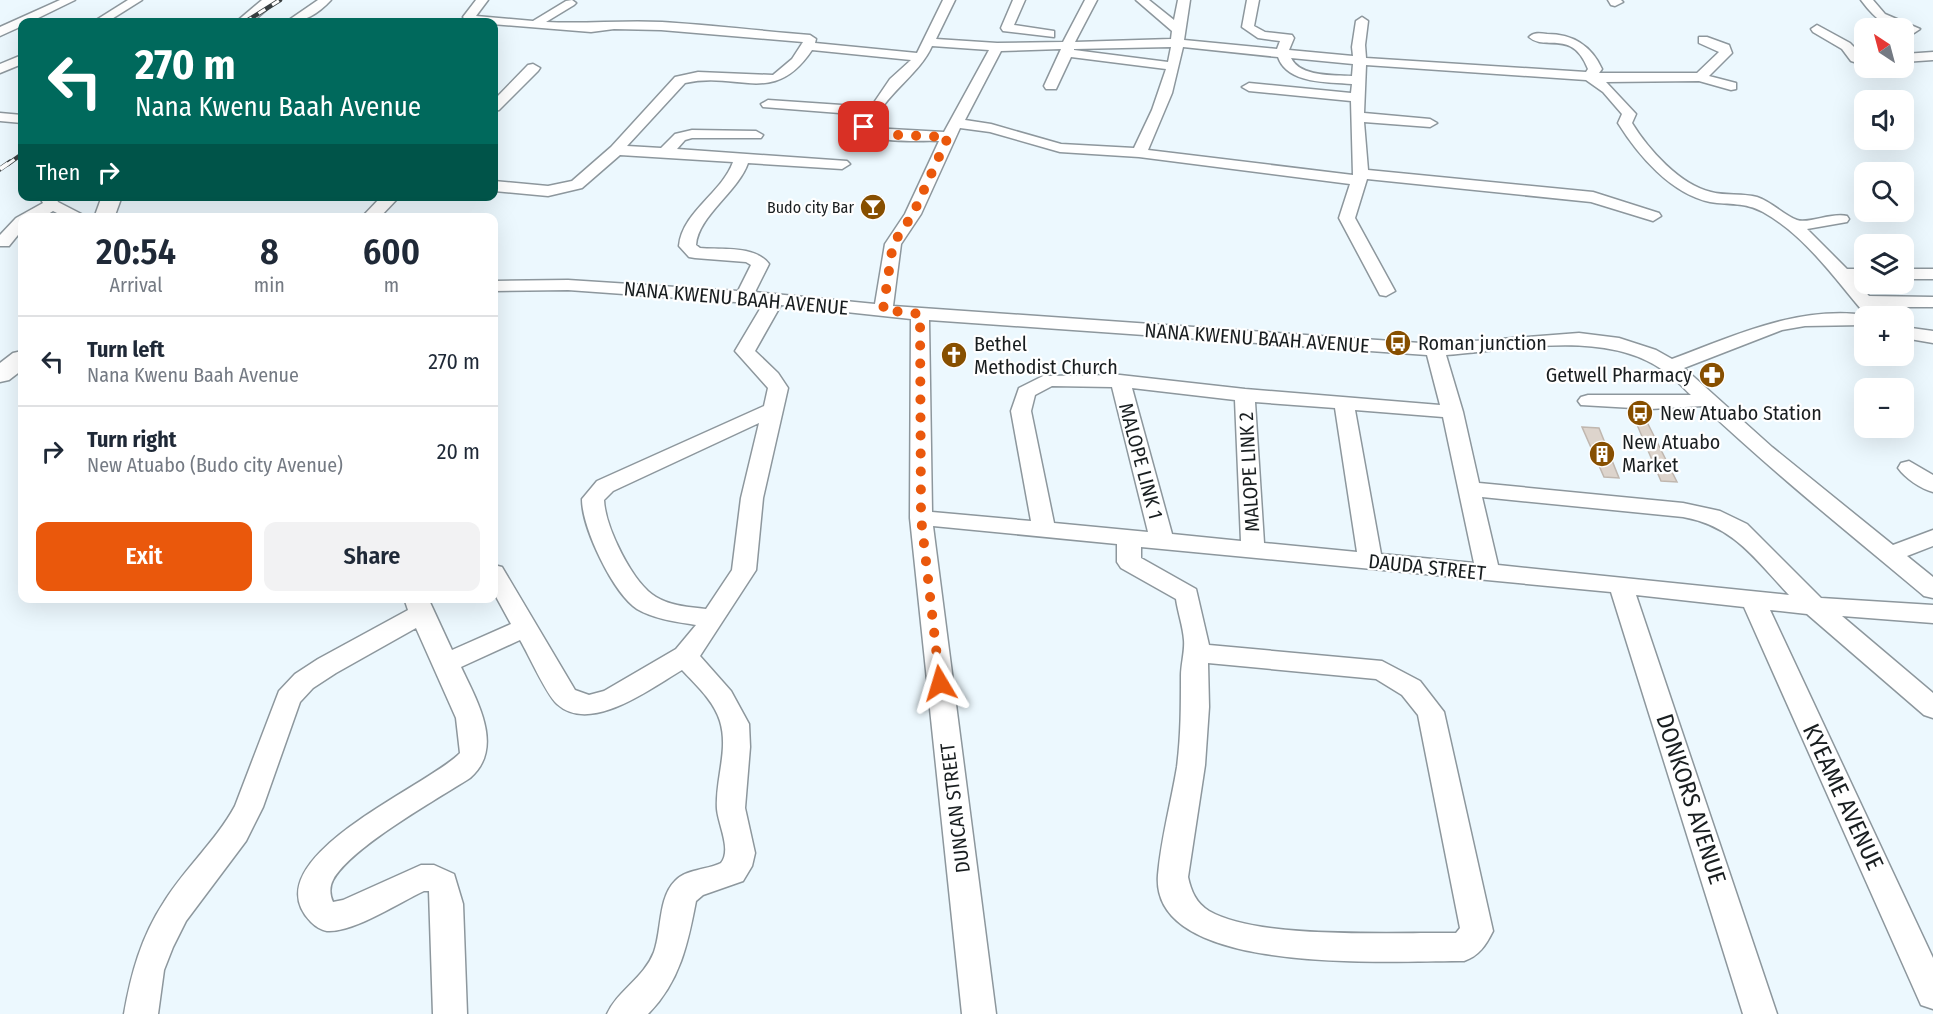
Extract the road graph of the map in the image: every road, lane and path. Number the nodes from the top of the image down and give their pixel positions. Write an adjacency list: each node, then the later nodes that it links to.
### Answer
1 (69, 0): 14 (street)
2 (136, 0): 15 (street)
3 (270, 0): 16 (main road)
4 (325, 0): 17 (street)
5 (483, 0): 18 (street)
6 (949, 0): 29 (street)
7 (1019, 0): 30 (street)
8 (1091, 0): 30 (street)
9 (1142, 0): 25 (street)
10 (1184, 0): 25 (street)
11 (1253, 0): 34 (street)
12 (1867, 0): 19 (street)
13 (570, 3): 23 (street)
14 (30, 18)
15 (106, 18)
16 (248, 18)
17 (300, 18)
18 (470, 18)
19 (1883, 18)
20 (498, 21): 23 (street)
21 (1362, 21): 40 (street)
22 (18, 24): 26 (street)
23 (540, 25): 32 (street)
24 (1817, 29): 35 (street)
25 (1178, 30): 31 (street)
26 (0, 32)
27 (1535, 37): 44 (street)
28 (1703, 40): 45 (street)
29 (928, 42): 33 (street); 36 (street)
30 (1068, 44): 31 (street); 33 (street); 41 (street); 47 (street)
31 (1178, 44): 34 (street); 41 (street)
32 (809, 46): 36 (street); 60 (street)
33 (997, 47): 58 (street)
34 (1282, 51): 40 (street); 46 (street)
35 (1854, 55)
36 (921, 57): 53 (street)
37 (1933, 57): 38 (street)
38 (1914, 58)
39 (18, 61): 43 (street)
40 (1360, 61): 44 (street); 46 (street)
41 (1171, 66): 62 (street)
42 (533, 68): 51 (street)
43 (0, 69)
44 (1590, 76): 45 (street); 75 (street)
45 (1700, 77): 48 (street)
46 (1359, 81): 50 (street)
47 (1051, 86)
48 (1731, 86)
49 (1249, 87): 50 (street)
50 (1358, 99): 55 (street)
51 (498, 103)
52 (768, 104): 53 (street)
53 (874, 111): 58 (street)
54 (0, 117): 56 (street)
55 (1356, 117): 57 (street); 65 (street)
56 (18, 119)
57 (1430, 123)
58 (951, 130): 62 (street); 89 (street)
59 (756, 135): 61 (street)
60 (616, 150): 61 (street); 66 (street)
61 (665, 153): 63 (street)
62 (1139, 153): 65 (street)
63 (742, 158): 64 (street); 84 (street)
64 (842, 164)
65 (1360, 177): 72 (street); 83 (street)
66 (498, 186)
67 (50, 201): 69 (street); 70 (street)
68 (387, 201): 71 (street)
69 (36, 213)
70 (72, 213)
71 (374, 213)
72 (1653, 216)
73 (1841, 219): 75 (street)
74 (18, 225): 76 (street)
75 (1794, 226): 81 (street)
76 (2, 242): 77 (street)
77 (18, 245)
78 (1854, 274): 81 (street)
79 (1914, 274): 80 (street)
80 (1933, 274)
81 (1843, 275): 86 (street)
82 (498, 286): 84 (street, NANA KWENU BAAH AVENUE)
83 (1386, 291)
84 (744, 297): 85 (street, NANA KWENU BAAH AVENUE)
85 (775, 299): 89 (street, NANA KWENU BAAH AVENUE); 103 (street)
86 (1865, 301): 87 (street); 88 (street)
87 (1933, 302)
88 (1869, 306)
89 (883, 310): 90 (street, NANA KWENU BAAH AVENUE)
90 (920, 314): 94 (street, NANA KWENU BAAH AVENUE); 108 (street, DUNCAN STREET)
91 (1854, 320): 96 (street)
92 (1914, 335): 93 (street)
93 (1933, 338)
94 (1435, 350): 96 (street, NANA KWENU BAAH AVENUE); 104 (street)
95 (18, 361): 97 (main road)
96 (1671, 366): 101 (street, NANA KWENU BAAH AVENUE)
97 (0, 375)
98 (1120, 381): 99 (street); 109 (street); 112 (street, MALOPE LINK 1)
99 (1245, 395): 102 (street); 113 (street, MALOPE LINK 2)
100 (1588, 400): 101 (street)
101 (1708, 400): 114 (street, NANA KWENU BAAH AVENUE)
102 (1344, 403): 104 (street); 115 (street)
103 (771, 411): 124 (street); 124 (street)
104 (1453, 412): 107 (street)
105 (1909, 468): 106 (street)
106 (1933, 484)
107 (1467, 489): 116 (street); 122 (street)
108 (921, 518): 109 (street, DAUDA STREET); 134 (street, DUNCAN STREET)
109 (1044, 531): 111 (street, DAUDA STREET)
110 (1933, 538): 114 (street)
111 (1129, 539): 112 (street, DAUDA STREET); 126 (street)
112 (1162, 542): 113 (street, DAUDA STREET)
113 (1253, 550): 115 (street, DAUDA STREET)
114 (1888, 555): 119 (street, NANA KWENU BAAH AVENUE)
115 (1370, 561): 116 (street, DAUDA STREET)
116 (1488, 573): 118 (street, DAUDA STREET)
117 (498, 580): 125 (street)
118 (1621, 585): 120 (street, DAUDA STREET); 135 (street, DONKORS AVENUE)
119 (1933, 590)
120 (1753, 600): 122 (street, DAUDA STREET); 130 (street, KYEAME AVENUE)
121 (418, 606): 128 (street); 131 (street)
122 (1814, 606): 123 (street, DAUDA STREET); 129 (street)
123 (1933, 614)
124 (710, 618): 127 (street)
125 (525, 628): 127 (street); 128 (street)
126 (1196, 653): 126 (street)
127 (685, 656): 133 (street)
128 (446, 663): 132 (street)
129 (1933, 708)
130 (1933, 994)
131 (141, 1014)
132 (450, 1014)
133 (624, 1014)
134 (979, 1014)
135 (1760, 1014)

